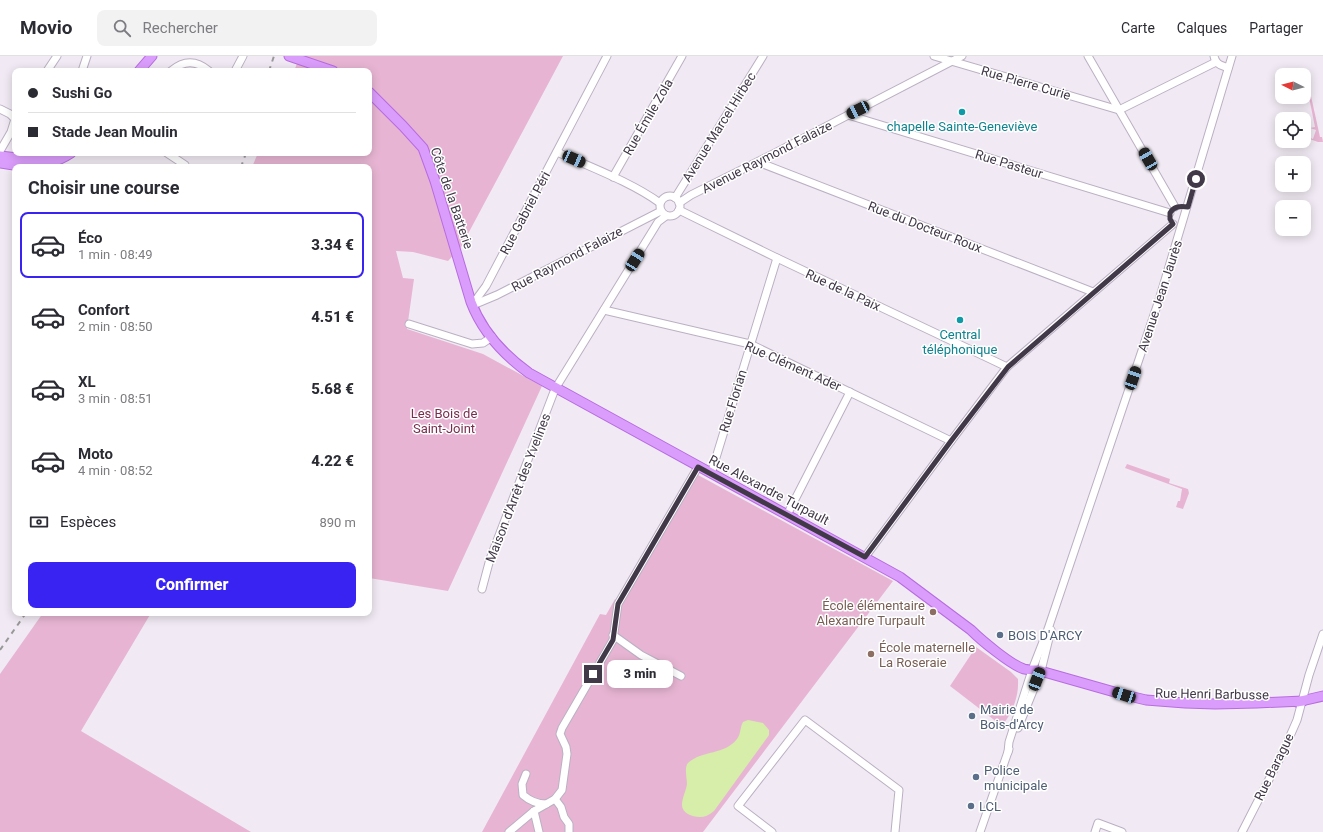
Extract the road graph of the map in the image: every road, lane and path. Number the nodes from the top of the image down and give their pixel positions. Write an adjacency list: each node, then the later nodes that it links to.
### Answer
1 (57, 56): 15 (street)
2 (87, 56): 16 (street)
3 (152, 56): 17 (main road)
4 (243, 56): 20 (street)
5 (289, 56): 21 (main road)
6 (607, 56): 30 (street, Rue Gabriel Péri)
7 (682, 56): 40 (street, Rue Émile Zola)
8 (763, 56): 42 (street, Avenue Marcel Hirbec)
9 (934, 56): 14 (street, Rue Pierre Curie)
10 (962, 56): 14 (street, Avenue Raymond Falaize)
11 (1088, 56): 25 (street)
12 (1232, 56): 22 (street, Avenue Jean Jaurès)
13 (1215, 59): 22 (street); 25 (street)
14 (951, 61): 25 (street, Rue Pierre Curie); 26 (street, Avenue Raymond Falaize)
15 (49, 68)
16 (83, 68)
17 (142, 68)
18 (176, 68): 19 (street)
19 (204, 68)
20 (237, 68)
21 (324, 68)
22 (1228, 68): 44 (street, Avenue Jean Jaurès)
23 (372, 95): 50 (main road, Côte de la Batterie)
24 (0, 109): 27 (street)
25 (1119, 110): 43 (street)
26 (848, 115): 35 (street, Avenue Raymond Falaize); 45 (street, Rue Pasteur)
27 (12, 116)
28 (12, 129): 29 (street)
29 (0, 151)
30 (557, 152): 40 (street); 52 (street, Rue Gabriel Péri)
31 (0, 156): 32 (main road)
32 (42, 156)
33 (65, 156): 38 (main road)
34 (171, 156): 39 (street)
35 (758, 162): 42 (street, Avenue Raymond Falaize); 51 (street, Rue du Docteur Roux)
36 (0, 163): 37 (main road)
37 (12, 164)
38 (44, 164)
39 (183, 164)
40 (613, 177): 41 (street)
41 (660, 202): 42 (street); 46 (street)
42 (678, 203): 46 (street, Rue Raymond Falaize); 49 (street, Rue de la Paix)
43 (1175, 207): 44 (street); 45 (street)
44 (1188, 207): 48 (street, Avenue Jean Jaurès)
45 (1170, 213): 47 (street)
46 (663, 214): 52 (street, Rue Raymond Falaize); 53 (street)
47 (1173, 224): 48 (street); 51 (street)
48 (1182, 227): 68 (street, Avenue Jean Jaurès)
49 (777, 258): 56 (street, Rue Florian); 57 (street, Rue de la Paix)
50 (466, 284): 52 (main road, Rue Alexandre Turpault)
51 (1093, 292): 57 (street)
52 (472, 305): 55 (main road, Rue Alexandre Turpault)
53 (604, 310): 56 (street, Rue Clément Ader); 58 (street)
54 (409, 324): 55 (street)
55 (492, 337): 58 (main road, Rue Alexandre Turpault)
56 (750, 344): 59 (street, Rue Clément Ader); 62 (street, Rue Florian)
57 (1008, 367): 60 (street)
58 (555, 389): 61 (main road, Rue Alexandre Turpault); 65 (street, Maison d'Arrêt des Yvelines)
59 (850, 392): 60 (street, Rue Clément Ader); 63 (street)
60 (951, 441): 64 (street)
61 (698, 467): 62 (main road, Rue Alexandre Turpault); 67 (street)
62 (711, 474): 63 (main road, Rue Alexandre Turpault)
63 (787, 515): 64 (main road, Rue Alexandre Turpault)
64 (865, 557): 68 (main road, Rue Alexandre Turpault)
65 (482, 589)
66 (1323, 634): 71 (street, Rue Barague)
67 (613, 635): 69 (street); 73 (street)
68 (1036, 671): 71 (main road, Rue Henri Barbusse); 82 (street, Avenue Jean Jaurès)
69 (681, 676)
70 (1323, 696): 71 (main road, Rue Henri Barbusse)
71 (1303, 701): 85 (street, Rue Barague)
72 (526, 774): 74 (street)
73 (555, 799): 74 (street); 79 (street)
74 (546, 804): 75 (street)
75 (534, 812): 76 (street); 78 (street)
76 (516, 829): 77 (street)
77 (509, 832)
78 (539, 832)
79 (569, 832)
80 (772, 832): 81 (street)
81 (896, 832)
82 (980, 832)
83 (1095, 832): 84 (street)
84 (1122, 832)
85 (1242, 832)

